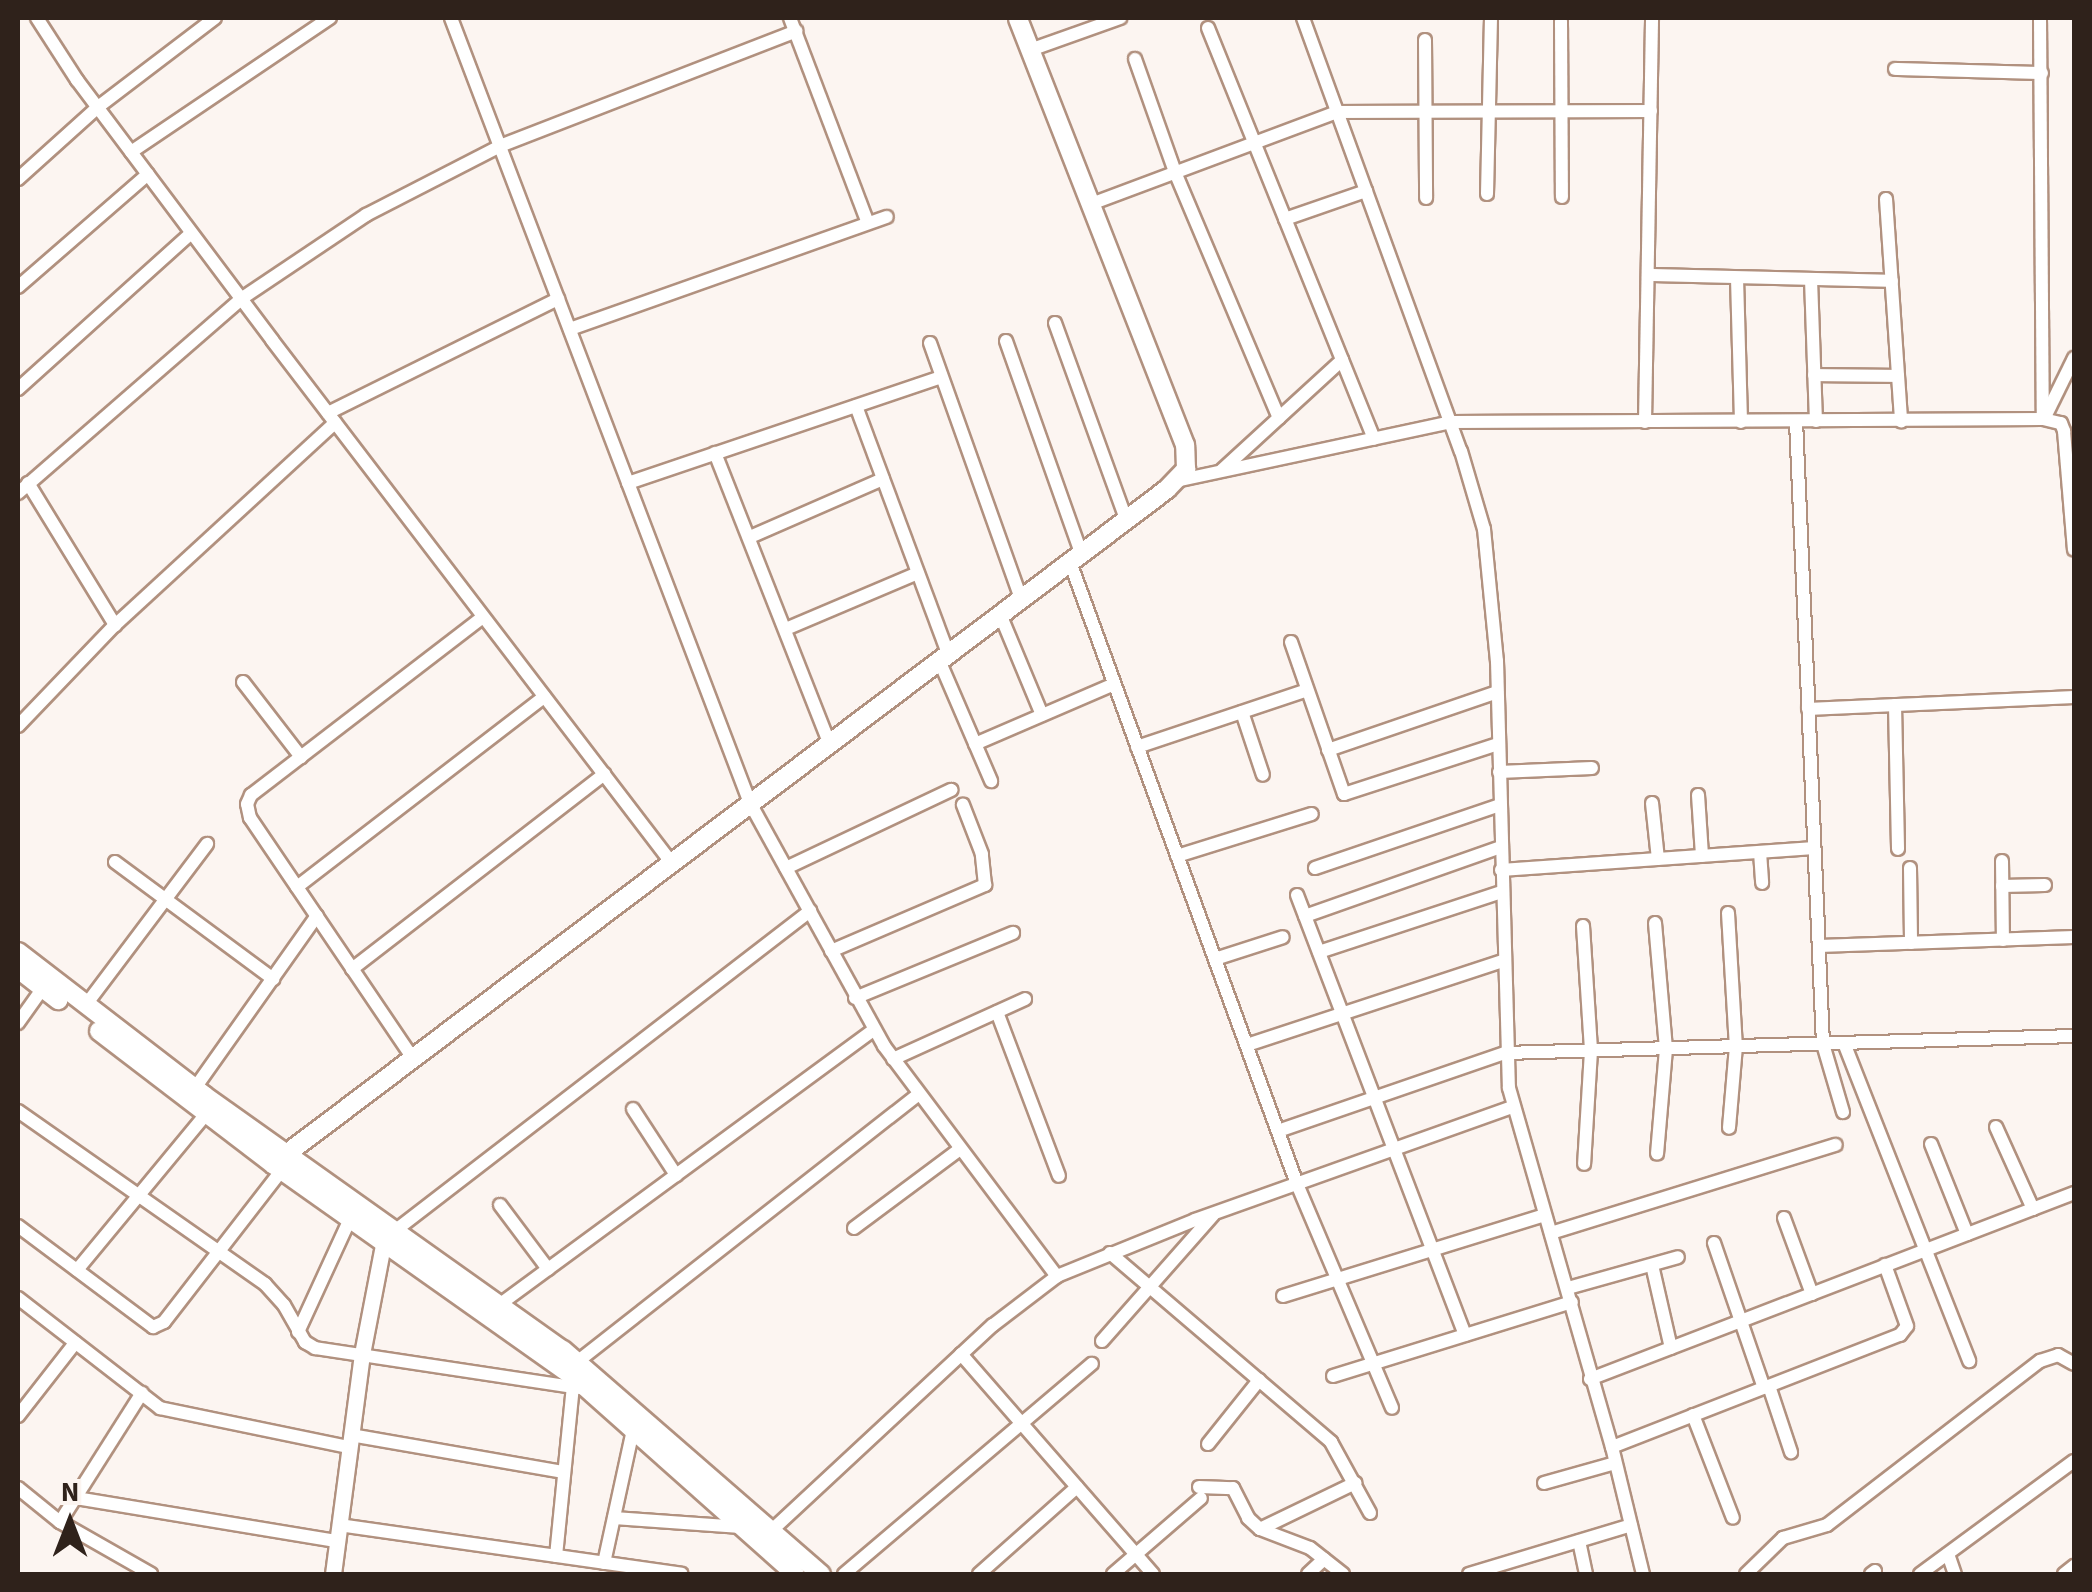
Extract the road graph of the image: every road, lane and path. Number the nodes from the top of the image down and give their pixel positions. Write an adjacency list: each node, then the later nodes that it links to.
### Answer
1 (37, 18): 19 (street)
2 (215, 18): 19 (street)
3 (330, 18): 27 (street)
4 (451, 18): 26 (street)
5 (1018, 18): 15 (main road)
6 (1120, 18): 15 (street)
7 (1303, 18): 23 (street)
8 (1491, 18): 20 (street)
9 (1652, 18): 22 (street)
10 (2040, 18): 18 (street)
11 (1561, 21): 21 (street)
12 (793, 24): 26 (street); 39 (street)
13 (1208, 28): 25 (street)
14 (1426, 40): 24 (street)
15 (1030, 50): 36 (main road)
16 (1135, 59): 28 (street)
17 (1896, 69): 18 (street)
18 (2042, 74): 61 (street)
19 (98, 108): 27 (street); 30 (street)
20 (1491, 111): 21 (street); 24 (street); 32 (street)
21 (1561, 111): 22 (street); 33 (street)
22 (1650, 111): 41 (street)
23 (1337, 112): 24 (street); 25 (street); 31 (street)
24 (1428, 112): 34 (street)
25 (1254, 142): 28 (street); 38 (street)
26 (500, 146): 46 (street); 47 (street)
27 (132, 152): 29 (street)
28 (1175, 172): 36 (street); 60 (street)
29 (148, 174): 40 (street); 45 (street)
30 (18, 179)
31 (1366, 191): 38 (street); 65 (street)
32 (1487, 194)
33 (1562, 197)
34 (1426, 198)
35 (1886, 200): 44 (street)
36 (1091, 204): 73 (main road)
37 (886, 217): 39 (street)
38 (1285, 219): 53 (street)
39 (868, 224): 49 (street)
40 (192, 233): 46 (street); 57 (street)
41 (1648, 275): 42 (street); 66 (street)
42 (1737, 278): 43 (street); 67 (street)
43 (1811, 279): 44 (street); 54 (street)
44 (1892, 280): 55 (street)
45 (18, 287)
46 (241, 299): 59 (street); 75 (street)
47 (558, 299): 49 (street); 59 (street)
48 (1055, 322): 77 (street)
49 (570, 329): 74 (street)
50 (1006, 341): 80 (street)
51 (930, 342): 56 (street)
52 (2074, 358): 61 (street)
53 (1342, 360): 60 (street); 69 (street)
54 (1814, 375): 55 (street); 63 (street)
55 (1898, 376): 64 (street)
56 (941, 377): 58 (street); 82 (street)
57 (18, 390)
58 (856, 406): 70 (street); 72 (street)
59 (331, 418): 84 (street); 85 (street)
60 (1279, 418): 71 (street)
61 (2044, 420): 64 (street); 68 (street)
62 (1796, 421): 63 (street); 67 (street); 96 (street)
63 (1816, 421): 64 (street)
64 (1902, 421)
65 (1451, 422): 66 (street); 69 (street); 92 (street)
66 (1646, 422): 67 (street)
67 (1741, 422)
68 (2068, 423): 76 (street)
69 (1374, 439): 71 (street)
70 (715, 454): 74 (street); 78 (street)
71 (1220, 471): 73 (street)
72 (884, 480): 78 (street); 81 (street)
73 (1176, 481): 77 (main road)
74 (628, 483): 114 (street)
75 (23, 488): 85 (street)
76 (2072, 508): 79 (street)
77 (1126, 520): 80 (main road)
78 (750, 537): 86 (street)
79 (2074, 550)
80 (1076, 558): 82 (main road); 90 (street)
81 (918, 573): 86 (street); 88 (street)
82 (1020, 599): 83 (main road)
83 (1000, 614): 88 (main road); 98 (street)
84 (483, 617): 93 (street); 105 (street)
85 (116, 625): 99 (street)
86 (786, 629): 100 (street)
87 (1291, 642): 91 (street)
88 (943, 657): 100 (main road); 101 (street)
89 (243, 682): 105 (street)
90 (1114, 684): 98 (street); 103 (street)
91 (1307, 690): 97 (street); 104 (street)
92 (1497, 692): 102 (street); 104 (street)
93 (544, 697): 108 (street); 136 (street)
94 (2074, 697): 95 (street)
95 (1895, 705): 96 (street); 121 (street)
96 (1808, 710): 120 (street)
97 (1242, 712): 103 (street); 109 (street)
98 (1042, 715): 101 (street)
99 (18, 726)
100 (829, 743): 114 (main road)
101 (975, 744): 110 (street)
102 (1498, 744): 104 (street); 107 (street)
103 (1138, 747): 123 (street)
104 (1328, 750)
105 (301, 757): 136 (street)
106 (1592, 768): 107 (street)
107 (1499, 772): 115 (street)
108 (604, 774): 128 (street); 158 (street)
109 (1263, 775)
110 (991, 781)
111 (950, 790): 129 (street)
112 (1698, 795): 124 (street)
113 (1652, 802): 125 (street)
114 (750, 803): 128 (main road); 129 (street)
115 (1500, 805): 119 (street); 130 (street)
116 (963, 806): 152 (street)
117 (1312, 814): 123 (street)
118 (207, 844): 139 (street)
119 (1500, 847): 132 (street); 143 (street)
120 (1814, 848): 122 (street); 151 (street)
121 (1898, 849)
122 (1760, 852): 124 (street); 133 (street)
123 (1178, 856): 155 (street)
124 (1702, 856): 125 (street)
125 (1658, 859): 132 (street)
126 (2002, 861): 135 (street)
127 (114, 862): 139 (street)
128 (671, 862): 176 (main road)
129 (786, 868): 140 (street)
130 (1315, 868)
131 (1910, 868): 150 (street)
132 (1501, 870): 137 (street)
133 (1762, 883)
134 (2044, 885): 135 (street)
135 (2002, 886): 149 (street)
136 (297, 887): 142 (street)
137 (1502, 892): 154 (street); 156 (street)
138 (1297, 895): 143 (street)
139 (166, 899): 159 (street); 163 (street)
140 (810, 911): 152 (street); 211 (street)
141 (1728, 913): 172 (street)
142 (317, 916): 158 (street); 159 (street)
143 (1305, 916): 154 (street)
144 (1655, 923): 173 (street)
145 (1583, 926): 174 (street)
146 (1013, 933): 161 (street)
147 (1283, 936): 155 (street)
148 (2074, 937): 149 (street)
149 (2004, 940): 150 (street)
150 (1912, 943): 151 (street)
151 (1819, 946): 170 (street)
152 (831, 951): 161 (street)
153 (18, 952): 163 (main road)
154 (1319, 952): 165 (street)
155 (1215, 960): 171 (street)
156 (1503, 961): 165 (street); 175 (street)
157 (18, 968): 160 (main road)
158 (352, 968): 176 (street)
159 (272, 979): 178 (street)
160 (43, 988): 166 (street); 185 (main road)
161 (854, 998): 167 (street)
162 (1026, 999): 164 (street)
163 (84, 1006): 178 (main road)
164 (997, 1012): 177 (street); 197 (street)
165 (1343, 1014): 171 (street); 180 (street)
166 (18, 1022)
167 (874, 1030): 177 (street); 196 (street)
168 (2074, 1036): 169 (street)
169 (1844, 1043): 170 (street); 214 (street)
170 (1823, 1044): 172 (street); 184 (street)
171 (1246, 1046): 188 (street)
172 (1736, 1046): 173 (street); 187 (street)
173 (1666, 1048): 174 (street); 193 (street)
174 (1591, 1051): 175 (street); 195 (street)
175 (1505, 1053): 180 (street); 181 (street)
176 (412, 1057): 194 (main road)
177 (893, 1059): 179 (street)
178 (196, 1088): 194 (main road)
179 (918, 1094): 191 (street); 239 (street)
180 (1376, 1097): 188 (street); 192 (street)
181 (1513, 1106): 192 (street); 204 (street)
182 (634, 1109): 196 (street)
183 (18, 1111): 200 (street)
184 (1843, 1112)
185 (206, 1114): 194 (main road); 200 (street)
186 (1996, 1126): 202 (street)
187 (1729, 1128)
188 (1278, 1131): 198 (street)
189 (1931, 1144): 210 (street)
190 (1836, 1145): 209 (street)
191 (960, 1148): 208 (street); 222 (street)
192 (1396, 1149): 198 (street); 213 (street)
193 (1657, 1154)
194 (280, 1162): 205 (main road); 211 (main road); 215 (street)
195 (1584, 1164)
196 (676, 1175): 221 (street)
197 (1060, 1176)
198 (1297, 1184): 203 (street); 223 (street)
199 (2074, 1192): 202 (street)
200 (137, 1198): 215 (street); 220 (street)
201 (500, 1205): 221 (street)
202 (2033, 1208): 210 (street)
203 (1214, 1213): 216 (street); 224 (street)
204 (1546, 1215): 209 (street); 213 (street)
205 (351, 1217): 211 (main road); 231 (street)
206 (1784, 1218): 225 (street)
207 (18, 1226): 220 (street)
208 (854, 1228)
209 (1551, 1232): 226 (street)
210 (1967, 1234): 214 (street)
211 (390, 1235): 229 (main road); 236 (street); 247 (main road)
212 (1714, 1242): 230 (street)
213 (1433, 1249): 223 (street); 232 (street)
214 (1925, 1250): 219 (street); 238 (street)
215 (218, 1252): 220 (street); 231 (street)
216 (1110, 1253): 222 (street); 224 (street)
217 (1678, 1257): 218 (street)
218 (1652, 1265): 226 (street); 235 (street)
219 (1885, 1265): 225 (street); 246 (street)
220 (77, 1270)
221 (548, 1270): 229 (street)
222 (1057, 1276): 237 (street)
223 (1337, 1279): 227 (street); 241 (street)
224 (1150, 1287): 233 (street); 245 (street)
225 (1812, 1294): 230 (street)
226 (1570, 1295): 232 (street); 244 (street)
227 (1283, 1296)
228 (18, 1298): 234 (street)
229 (499, 1305): 239 (main road)
230 (1740, 1321): 235 (street); 246 (street)
231 (298, 1332): 236 (street)
232 (1464, 1335): 241 (street)
233 (1102, 1341)
234 (75, 1343): 248 (street); 250 (street)
235 (1671, 1348): 244 (street)
236 (362, 1354): 247 (street); 254 (street)
237 (961, 1354): 252 (street); 273 (street)
238 (1969, 1361)
239 (577, 1362): 273 (main road)
240 (1092, 1364): 252 (street)
241 (1373, 1364): 243 (street); 249 (street)
242 (2074, 1364): 297 (street)
243 (1333, 1376)
244 (1590, 1378): 256 (street)
245 (1259, 1380): 255 (street); 262 (street)
246 (1766, 1387): 251 (street); 257 (street)
247 (581, 1388): 253 (main road); 260 (street)
248 (142, 1393): 254 (street); 265 (street)
249 (1392, 1408)
250 (18, 1416)
251 (1693, 1416): 256 (street); 268 (street)
252 (1024, 1424): 263 (street); 288 (street)
253 (633, 1430): 267 (street); 271 (main road)
254 (350, 1441): 260 (street); 274 (street)
255 (1208, 1444)
256 (1612, 1447): 259 (street)
257 (1792, 1452)
258 (2074, 1461): 277 (street)
259 (1616, 1463): 261 (street); 270 (street)
260 (564, 1472): 278 (street)
261 (1544, 1482)
262 (1354, 1483): 266 (street); 272 (street)
263 (1078, 1487): 276 (street); 289 (street)
264 (18, 1488): 269 (street)
265 (76, 1498): 269 (street); 274 (street)
266 (1370, 1513)
267 (614, 1518): 271 (street); 280 (street)
268 (1733, 1518)
269 (60, 1522): 283 (street)
270 (1631, 1525): 275 (street); 296 (street)
271 (741, 1527): 286 (main road)
272 (1260, 1529): 276 (street); 279 (street)
273 (771, 1532): 287 (main road)
274 (338, 1533): 278 (street); 284 (street)
275 (1578, 1541): 282 (street); 295 (street)
276 (1135, 1554): 290 (street); 291 (street)
277 (1948, 1554): 298 (street); 299 (street)
278 (556, 1556): 280 (street)
279 (1324, 1558): 292 (street); 293 (street)
280 (604, 1563): 285 (street)
281 (2074, 1566): 300 (street)
282 (1502, 1570): 294 (street)
283 (150, 1574)
284 (333, 1574)
285 (682, 1574)
286 (796, 1574)
287 (821, 1574)
288 (844, 1574)
289 (979, 1574)
290 (1113, 1574)
291 (1153, 1574)
292 (1308, 1574)
293 (1343, 1574)
294 (1470, 1574)
295 (1586, 1574)
296 (1643, 1574)
297 (1746, 1574)
298 (1920, 1574)
299 (1955, 1574)
300 (2064, 1574)

